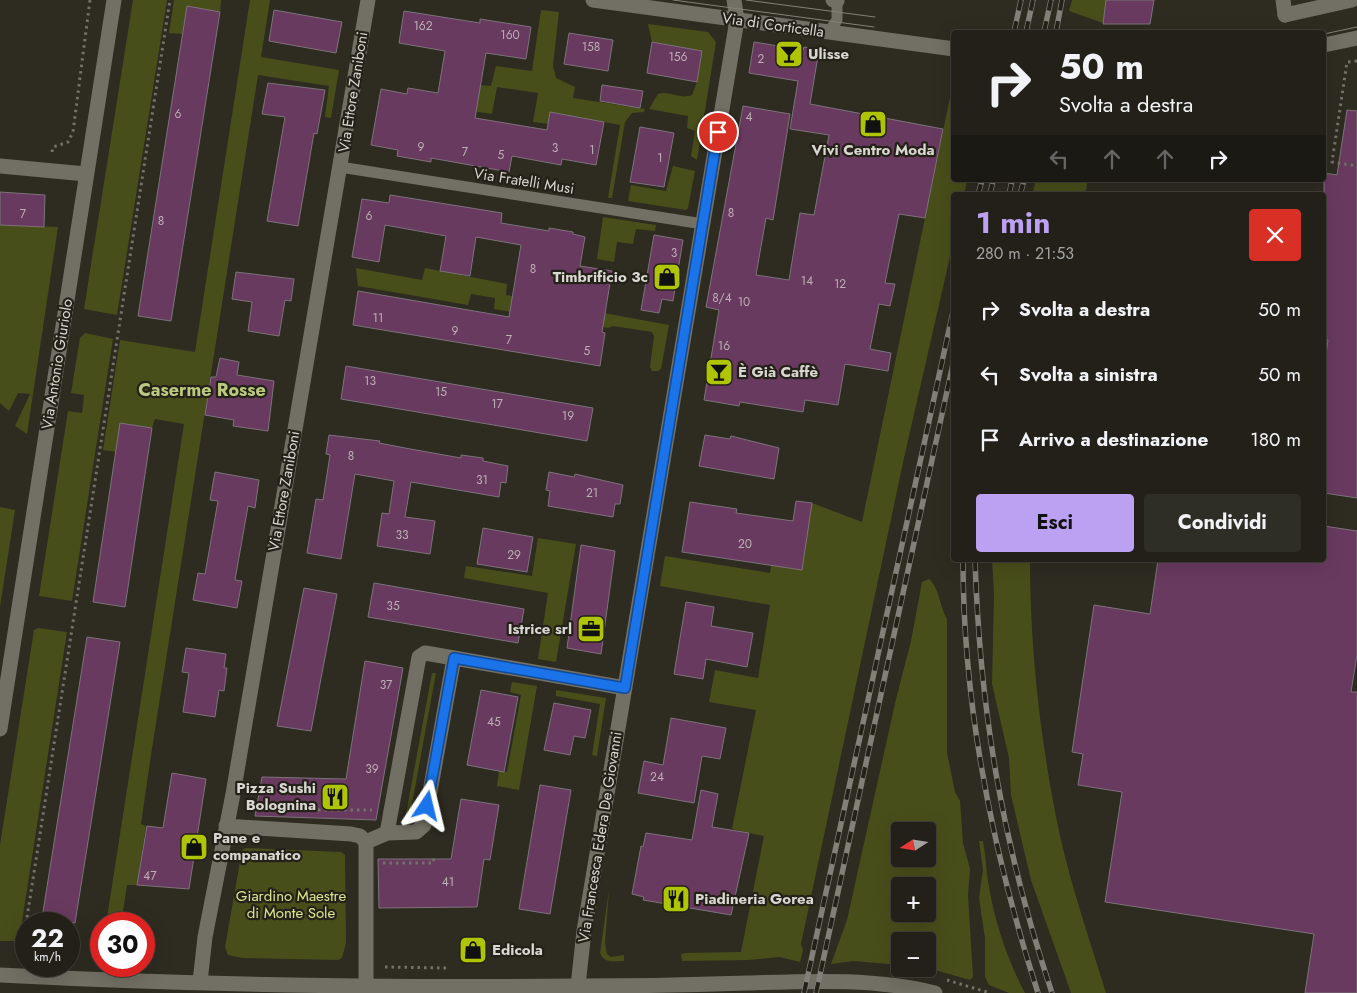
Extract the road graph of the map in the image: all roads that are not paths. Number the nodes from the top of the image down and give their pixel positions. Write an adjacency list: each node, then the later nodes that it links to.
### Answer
1 (114, 0): 16 (street, Via Antonio Giuriolo)
2 (368, 0): 15 (street, Via Ettore Zaniboni)
3 (593, 0): 9 (street, Via di Corticella)
4 (734, 0): 9 (street, Via Francesca Edera De Giovanni)
5 (833, 0): 6 (street)
6 (837, 0): 10 (lane)
7 (1352, 0): 8 (street)
8 (1284, 7)
9 (737, 20): 10 (street, Via di Corticella); 17 (street, Via Francesca Edera De Giovanni)
10 (828, 33): 13 (street, Via di Corticella)
11 (1357, 38): 12 (street)
12 (1326, 46)
13 (951, 49)
14 (4, 166): 16 (street)
15 (340, 167): 17 (lane, Via Fratelli Musi); 21 (street, Via Ettore Zaniboni)
16 (86, 174): 20 (street, Via Antonio Giuriolo)
17 (703, 224): 19 (street, Via Francesca Edera De Giovanni)
18 (454, 658): 19 (street); 22 (street); 22 (street)
19 (625, 688): 28 (street, Via Francesca Edera De Giovanni)
20 (0, 729)
21 (226, 826): 23 (street); 25 (street, Via Ettore Zaniboni)
22 (387, 833): 23 (street)
23 (366, 842): 26 (street)
24 (0, 975): 25 (street)
25 (200, 982): 27 (street)
26 (366, 985): 27 (street); 28 (street)
27 (241, 988)
28 (578, 990): 29 (street)
29 (935, 993)

